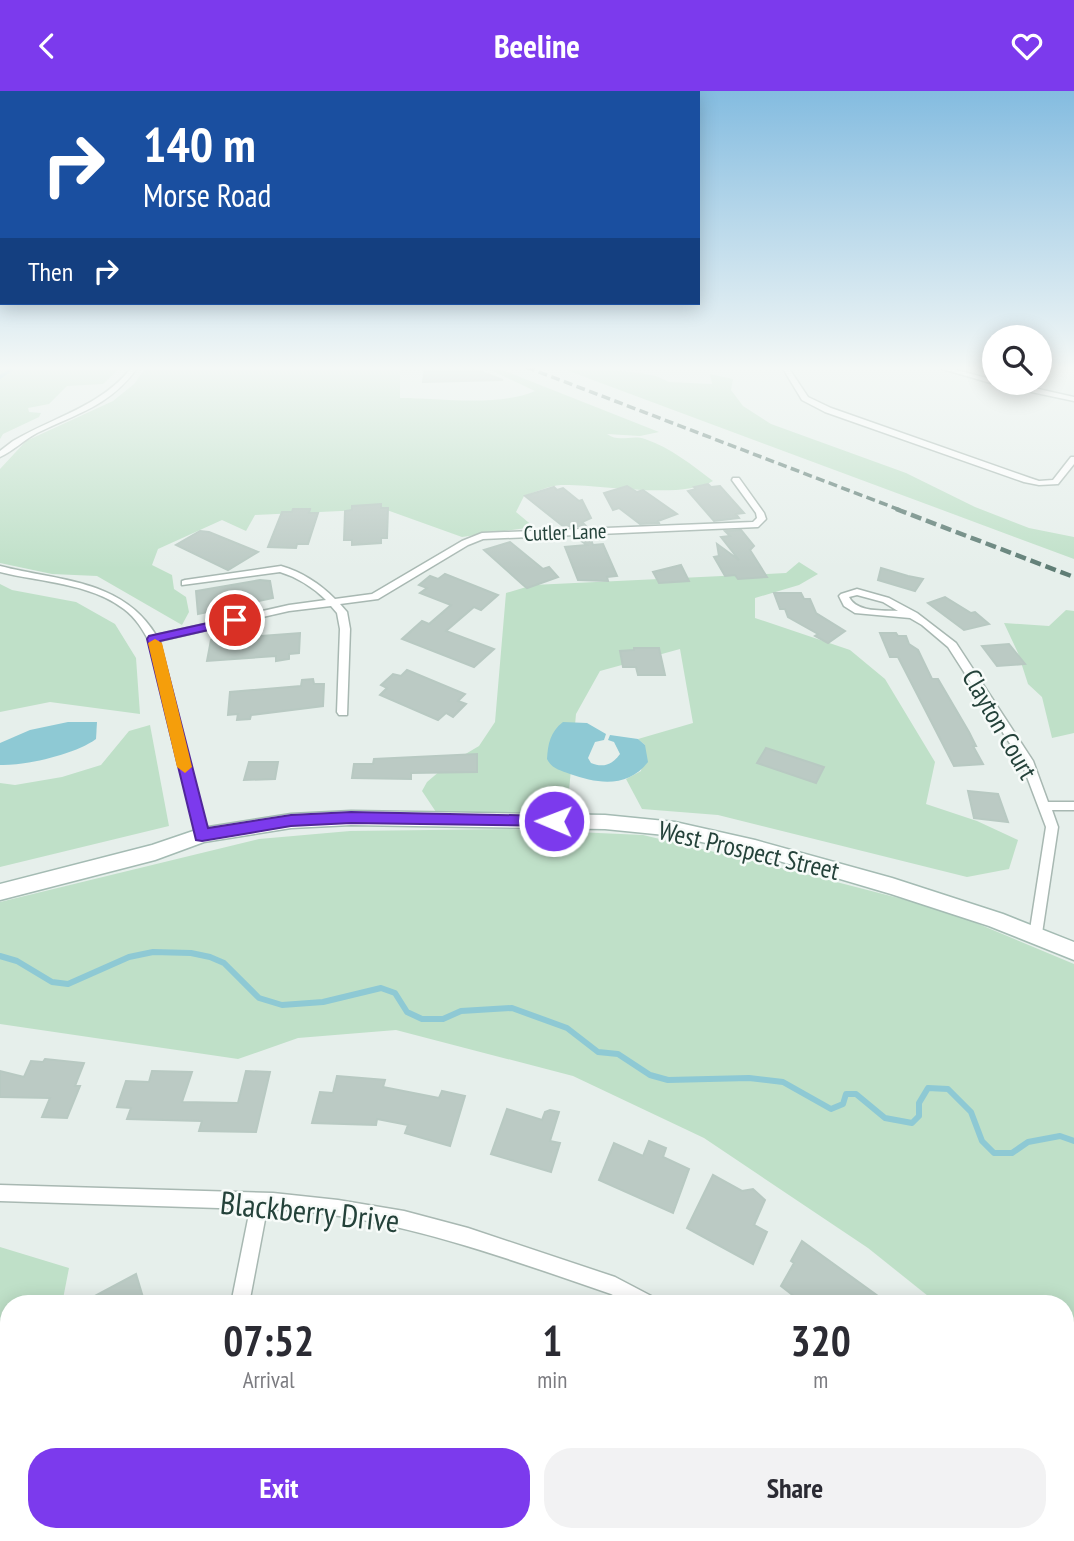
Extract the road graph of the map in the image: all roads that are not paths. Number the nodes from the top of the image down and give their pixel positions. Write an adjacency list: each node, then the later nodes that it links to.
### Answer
1 (27, 435): 3 (street)
2 (899, 435): 4 (street)
3 (0, 455)
4 (1074, 459)
5 (736, 480): 8 (street, Cutler Lane)
6 (0, 569): 10 (street)
7 (185, 583): 8 (street)
8 (336, 603): 10 (street, Cutler Lane); 11 (street)
9 (914, 615): 9 (street, Clayton Court); 12 (street, Clayton Court)
10 (153, 639): 14 (street)
11 (343, 712)
12 (1045, 806): 13 (street); 16 (street, Clayton Court)
13 (1074, 806)
14 (202, 835): 15 (street, West Prospect Street); 16 (street, West Prospect Street)
15 (0, 892)
16 (1036, 936): 17 (street, West Prospect Street)
17 (1074, 951)
18 (0, 1193): 19 (street, Blackberry Drive)
19 (260, 1201): 20 (street); 21 (street, Blackberry Drive)
20 (242, 1295)
21 (632, 1295)

